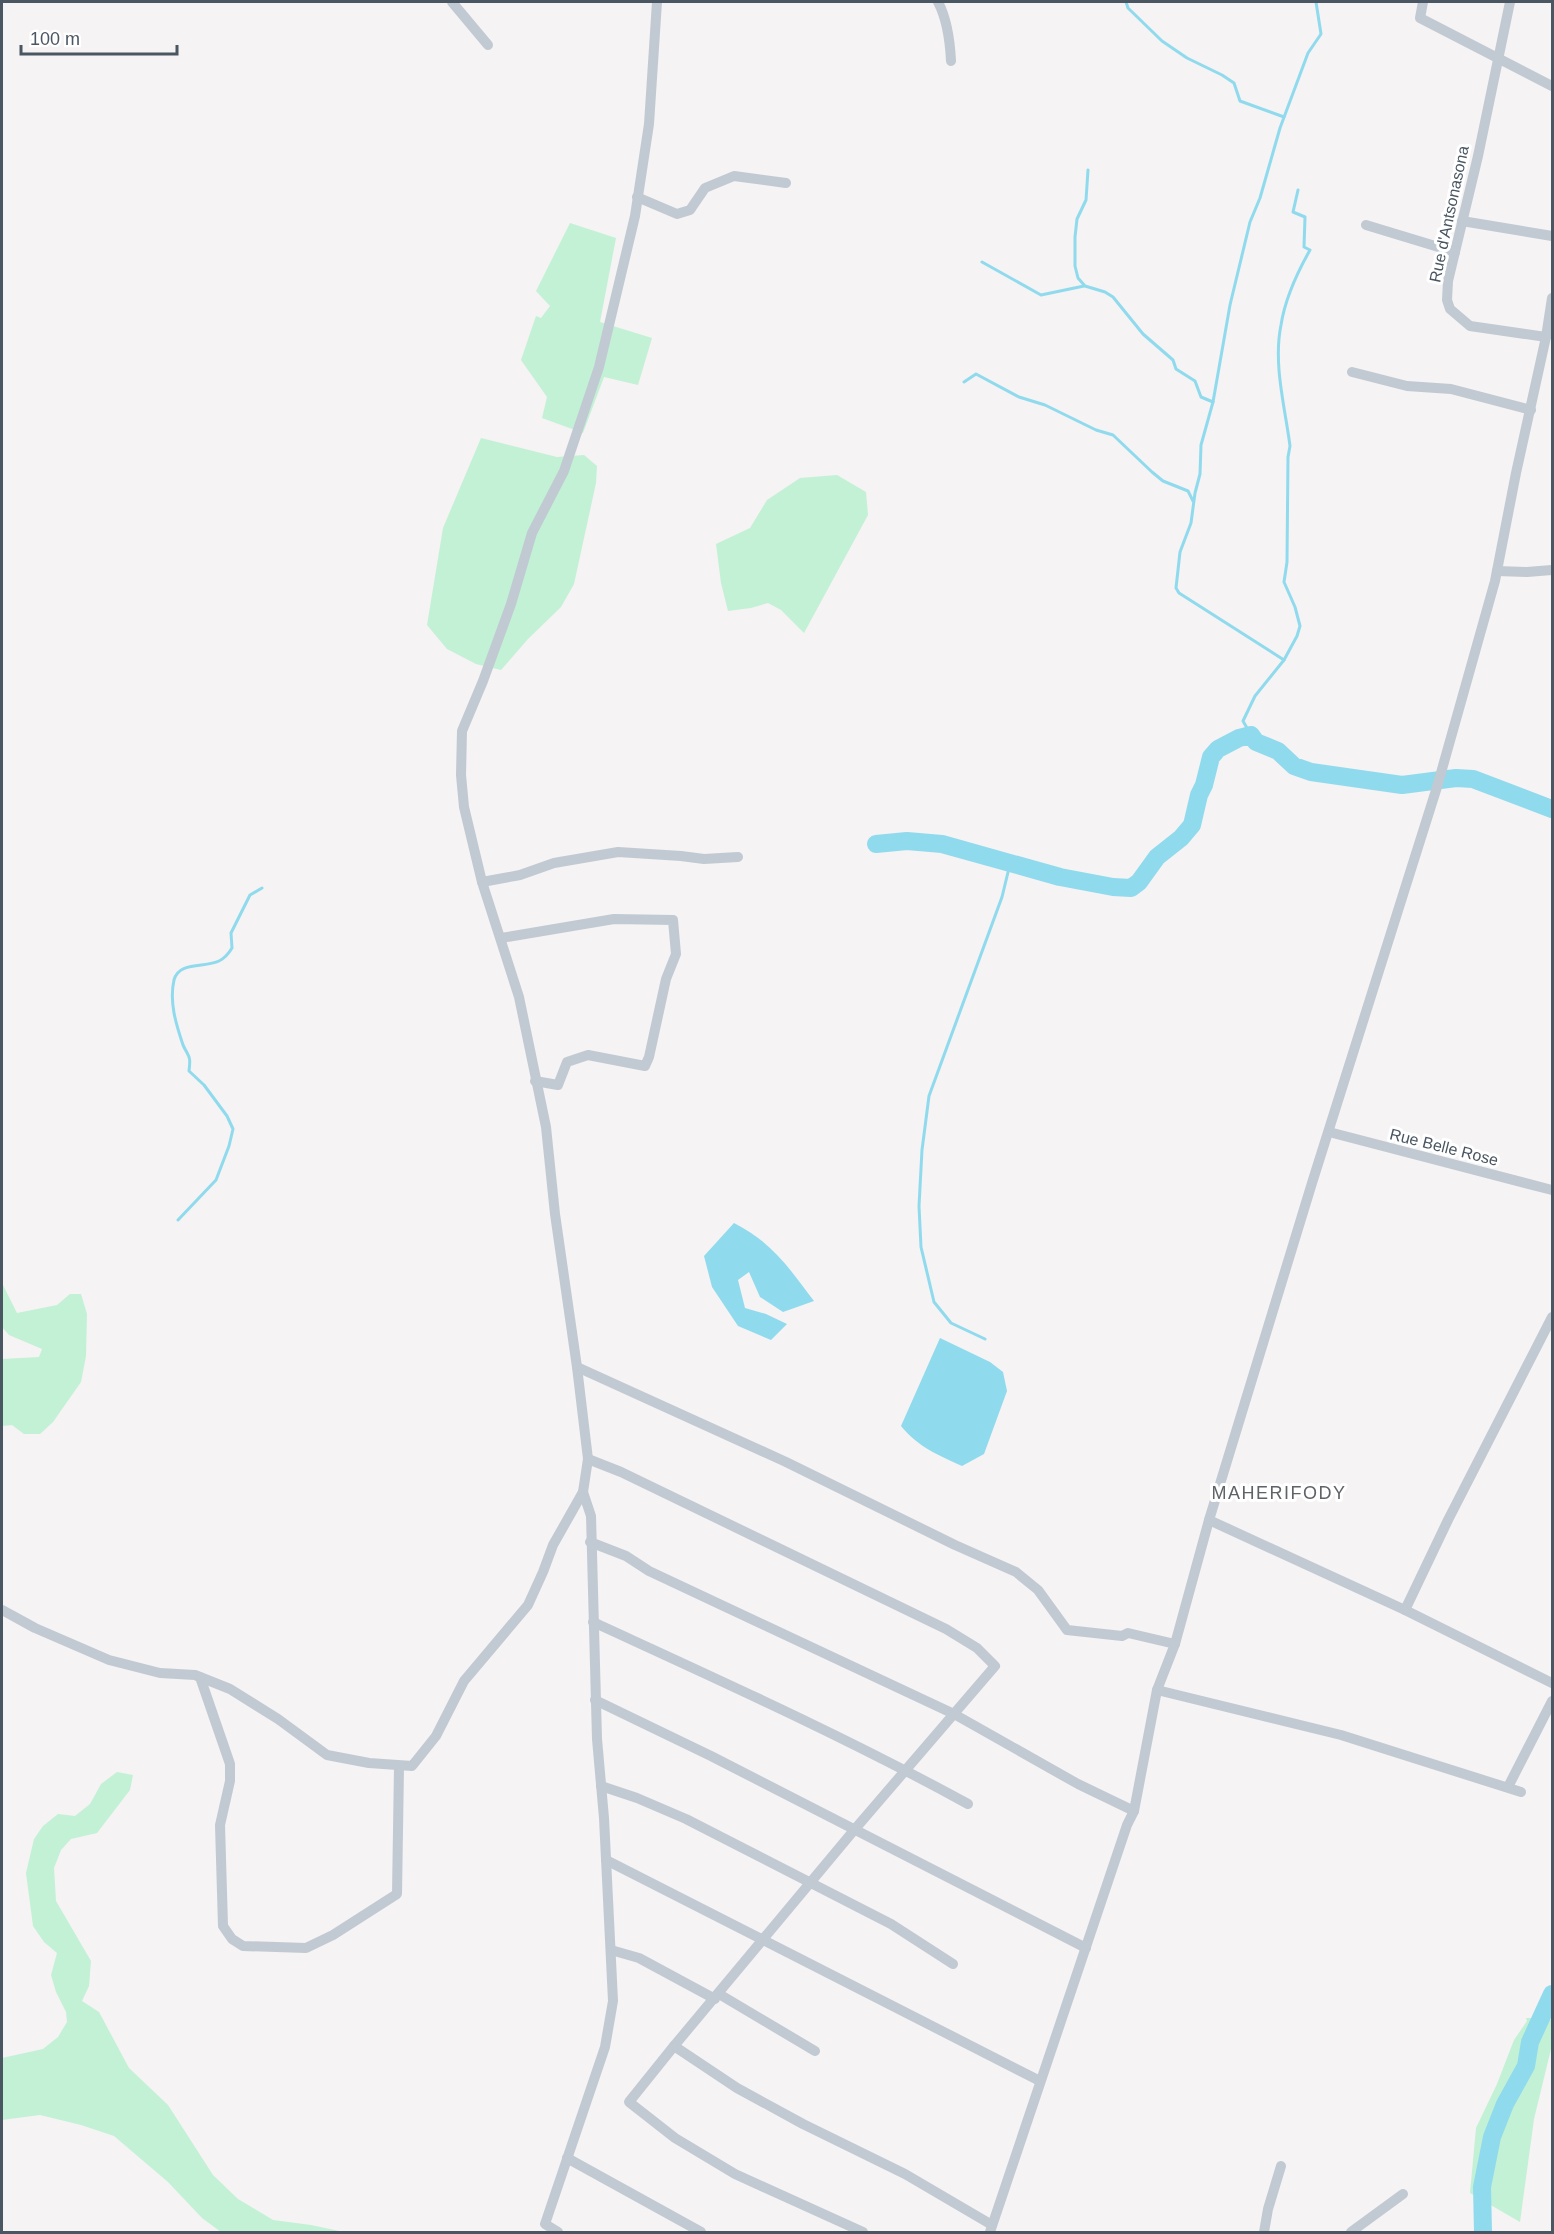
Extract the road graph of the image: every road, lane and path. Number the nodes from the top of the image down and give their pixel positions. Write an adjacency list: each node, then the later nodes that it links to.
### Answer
1 (452, 2): 6 (street)
2 (657, 2): 11 (street)
3 (938, 2): 8 (street)
4 (1423, 2): 7 (street)
5 (1510, 2): 7 (street, Rue d'Antsonasona)
6 (488, 45)
7 (1499, 59): 9 (street); 12 (street, Rue d'Antsonasona)
8 (951, 61)
9 (1552, 86)
10 (786, 183): 11 (street)
11 (637, 197): 25 (street)
12 (1462, 221): 14 (street); 15 (street, Rue d'Antsonasona)
13 (1366, 225): 15 (street)
14 (1552, 236)
15 (1455, 252): 17 (street, Rue d'Antsonasona)
16 (1552, 298): 17 (street)
17 (1546, 337): 19 (street)
18 (1352, 372): 19 (street)
19 (1531, 410): 21 (street)
20 (1552, 570): 22 (street)
21 (1497, 571): 22 (street); 28 (street)
22 (1527, 572): 23 (street)
23 (1552, 578)
24 (738, 857): 25 (street)
25 (482, 882): 26 (street)
26 (501, 938): 27 (street); 27 (street)
27 (536, 1081): 31 (street)
28 (1329, 1132): 29 (street, Rue Belle Rose); 34 (street)
29 (1552, 1190)
30 (1552, 1317): 37 (street)
31 (577, 1367): 32 (street); 39 (street)
32 (588, 1459): 33 (street); 45 (street)
33 (583, 1492): 35 (street); 46 (street)
34 (1209, 1520): 37 (street); 39 (street)
35 (590, 1542): 38 (street); 45 (street)
36 (2, 1610): 40 (street)
37 (1405, 1610): 41 (street)
38 (592, 1622): 43 (street); 47 (street)
39 (1175, 1644): 42 (street)
40 (200, 1677): 46 (street); 46 (street)
41 (1552, 1683)
42 (1157, 1689): 49 (street); 52 (street)
43 (595, 1700): 48 (street); 53 (street)
44 (1552, 1701): 49 (street)
45 (954, 1714): 47 (street); 52 (street)
46 (399, 1767)
47 (905, 1770): 51 (street); 53 (street)
48 (601, 1786): 54 (street); 55 (street)
49 (1508, 1787): 50 (street)
50 (1521, 1792)
51 (968, 1804)
52 (1134, 1811): 57 (street)
53 (855, 1829): 55 (street); 57 (street)
54 (606, 1860): 56 (street); 58 (street)
55 (810, 1883): 56 (street); 59 (street)
56 (762, 1941): 60 (street); 63 (street)
57 (1086, 1948): 63 (street)
58 (611, 1950): 60 (street); 64 (street)
59 (953, 1964)
60 (717, 1996): 61 (street); 62 (street)
61 (674, 2046): 67 (street); 70 (street)
62 (815, 2051)
63 (1040, 2081): 67 (street)
64 (567, 2158): 68 (street); 69 (street)
65 (1281, 2166): 71 (street)
66 (1403, 2194): 72 (street)
67 (991, 2229)
68 (558, 2232)
69 (701, 2232)
70 (863, 2232)
71 (1264, 2232)
72 (1351, 2232)

